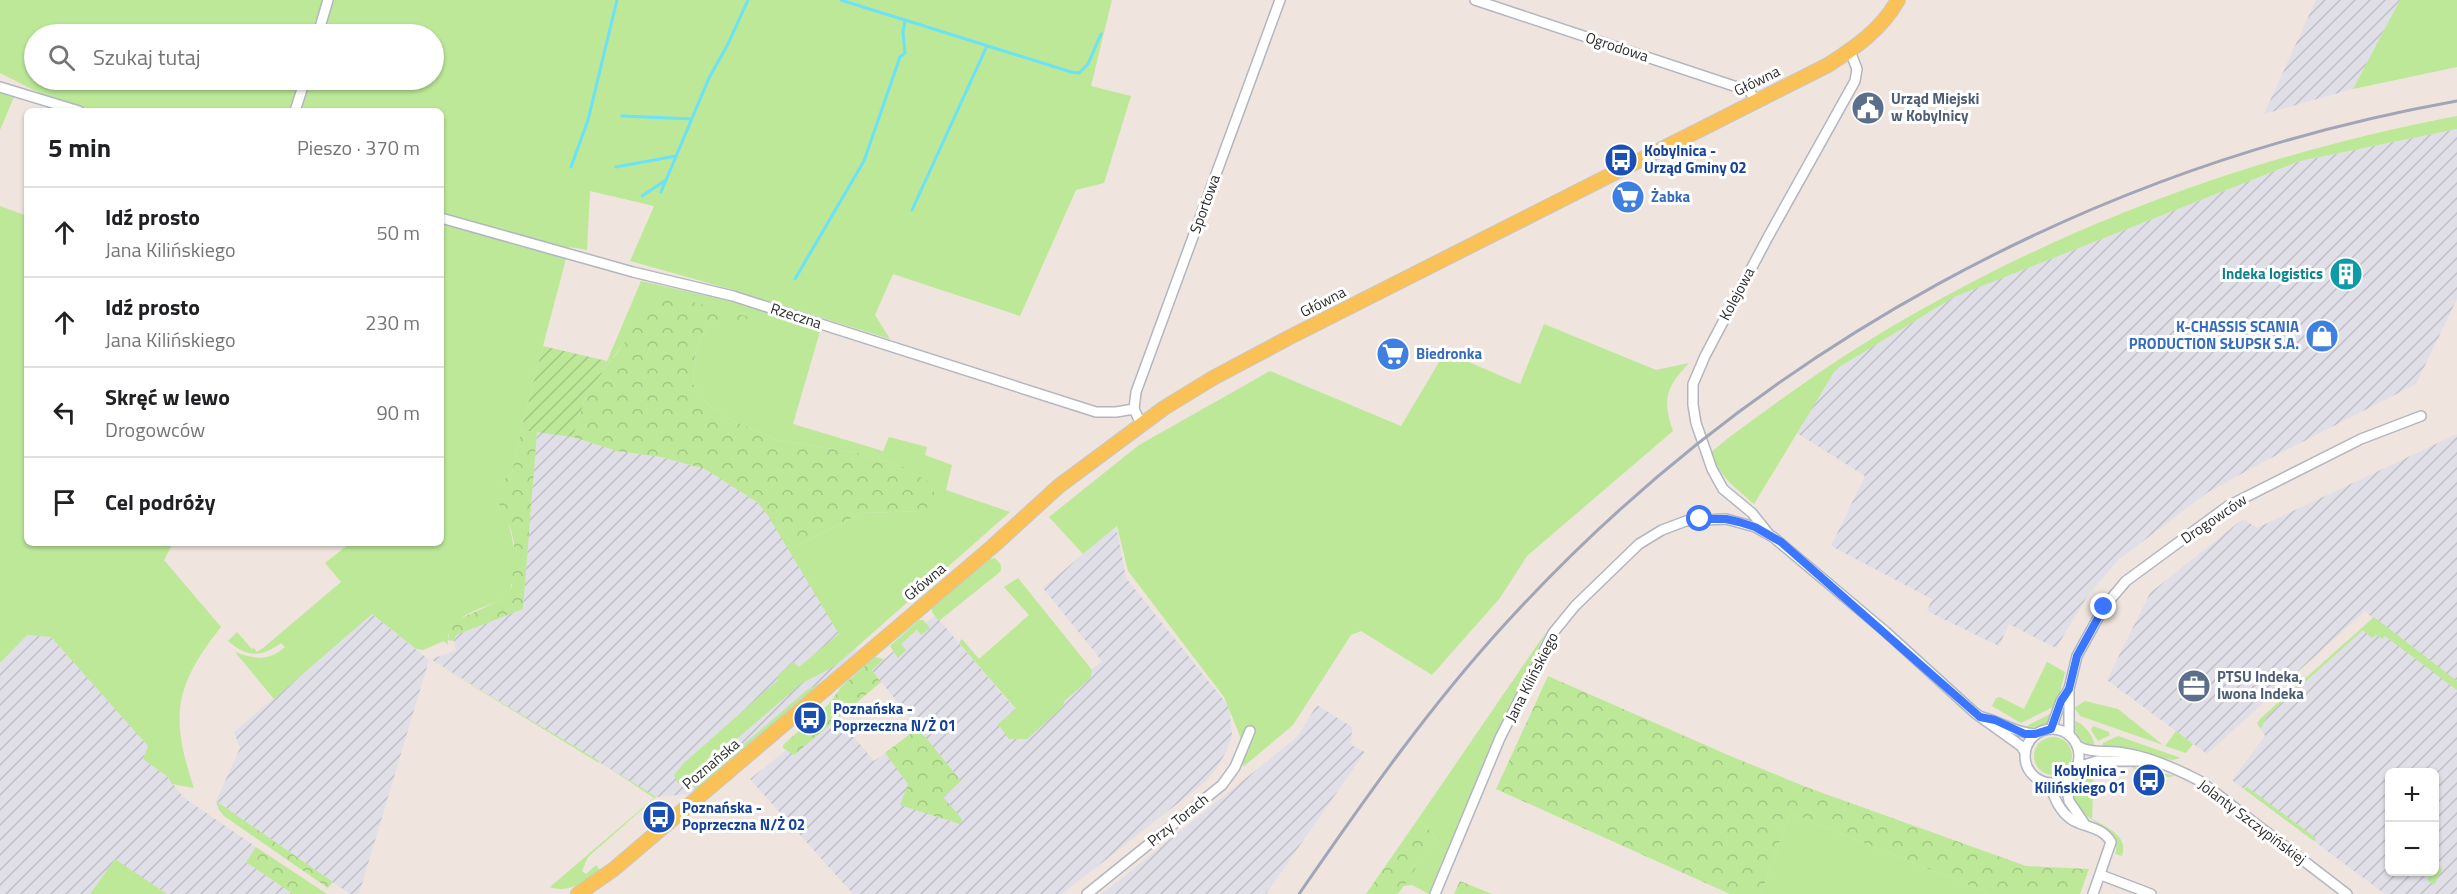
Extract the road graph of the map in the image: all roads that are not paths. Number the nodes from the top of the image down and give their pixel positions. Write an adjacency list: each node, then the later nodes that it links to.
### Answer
1 (328, 0): 5 (street)
2 (1280, 0): 13 (street, Sportowa)
3 (1475, 0): 9 (street, Ogrodowa)
4 (1898, 0): 6 (main road, Główna)
5 (321, 24)
6 (1850, 51): 9 (main road, Główna); 16 (street, Kolejowa)
7 (0, 87): 10 (street)
8 (301, 90): 11 (street)
9 (1756, 100): 15 (main road, Główna)
10 (69, 108)
11 (296, 108)
12 (444, 219): 13 (street, Rzeczna)
13 (1134, 409): 15 (street)
14 (2421, 416): 18 (street, Drogowców)
15 (1141, 424): 17 (main road, Główna)
16 (1768, 534): 19 (street); 34 (street, Jana Kilińskiego)
17 (862, 658): 32 (main road, Poznańska)
18 (2069, 689): 20 (street, Drogowców); 23 (street, Drogowców)
19 (1980, 717): 22 (street); 25 (street)
20 (2051, 729): 22 (street); 23 (street)
21 (1250, 731): 33 (street, Przy Torach)
22 (2035, 734): 25 (street)
23 (2069, 735): 24 (street)
24 (2078, 746): 26 (street, Jolanty Szczypińskiej); 27 (street)
25 (2025, 752): 29 (street)
26 (2151, 761): 27 (street, Jolanty Szczypińskiej); 37 (street, Jolanty Szczypińskiej)
27 (2077, 766): 28 (street)
28 (2065, 780): 29 (street); 30 (street)
29 (2049, 783): 30 (street)
30 (2084, 824): 31 (street)
31 (2101, 875): 35 (street); 36 (street)
32 (579, 894)
33 (1087, 894)
34 (1435, 894)
35 (2093, 894)
36 (2151, 894)
37 (2347, 894)

